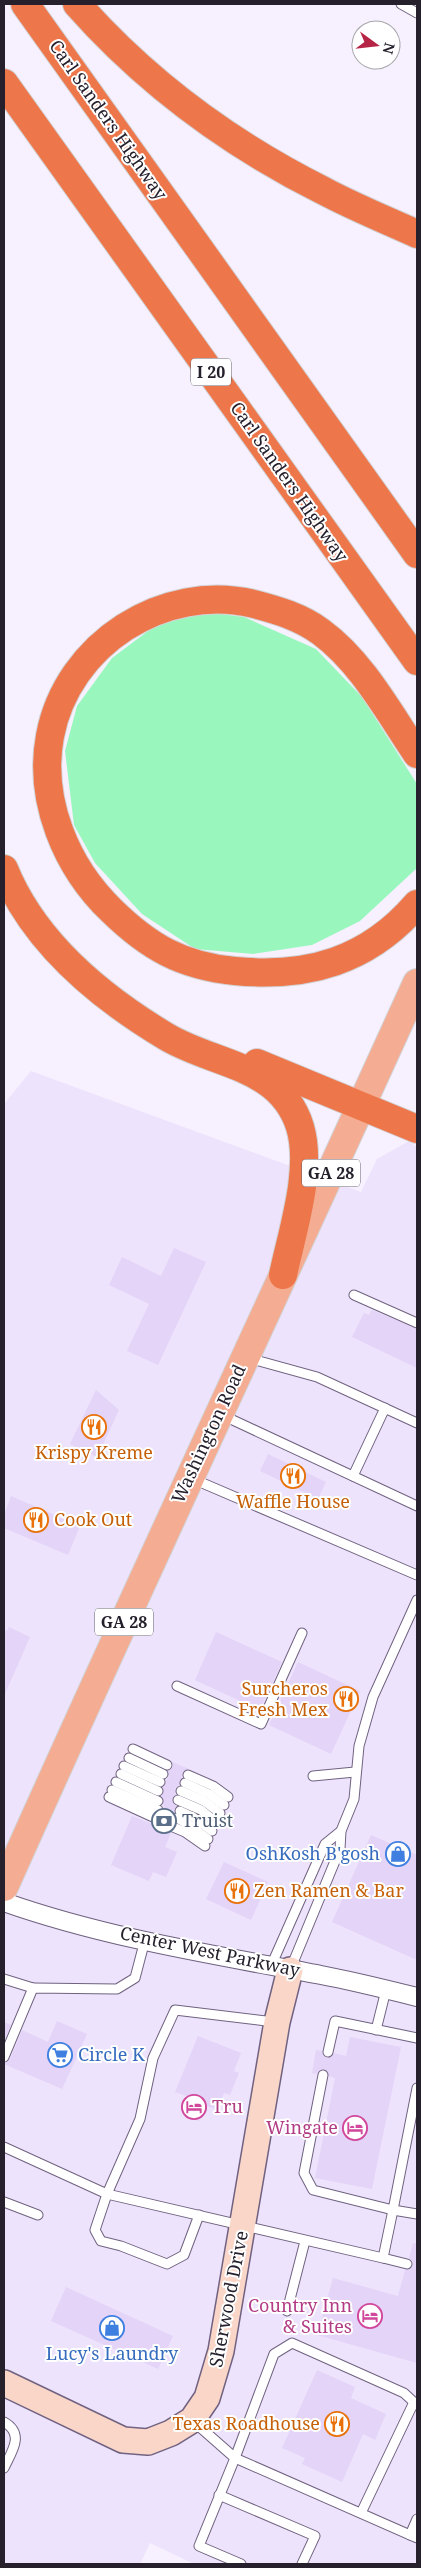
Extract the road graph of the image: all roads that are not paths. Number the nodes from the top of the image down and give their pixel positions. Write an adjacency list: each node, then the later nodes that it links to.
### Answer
1 (25, 4): 7 (highway, Carl Sanders Highway)
2 (77, 4): 6 (highway)
3 (401, 4): 4 (lane)
4 (417, 13)
5 (4, 83): 8 (highway, Carl Sanders Highway / I 20)
6 (417, 234)
7 (417, 554)
8 (417, 662)
9 (417, 754): 11 (highway)
10 (4, 869): 13 (highway)
11 (417, 904)
12 (417, 983): 14 (main road, Washington Road / GA 28)
13 (99, 991): 14 (highway); 16 (highway)
14 (362, 1106): 15 (highway); 16 (main road, Washington Road / GA 28)
15 (417, 1129)
16 (283, 1275): 19 (main road, Washington Road / GA 28)
17 (354, 1295): 18 (lane)
18 (417, 1323)
19 (245, 1357): 20 (lane); 21 (main road, Washington Road / GA 28)
20 (385, 1408): 22 (lane); 23 (lane)
21 (220, 1414): 23 (lane); 24 (main road, Washington Road / GA 28)
22 (417, 1423)
23 (353, 1476): 25 (lane)
24 (188, 1477): 26 (lane); 38 (main road, Washington Road / GA 28)
25 (417, 1506)
26 (417, 1575)
27 (417, 1600): 31 (lane)
28 (302, 1633): 29 (lane)
29 (177, 1686)
30 (133, 1749): 34 (lane)
31 (355, 1772): 32 (lane); 36 (lane)
32 (313, 1776)
33 (118, 1778): 33 (lane); 34 (lane); 34 (lane)
34 (162, 1778)
35 (183, 1787): 35 (lane); 37 (lane)
36 (341, 1831): 41 (lane); 41 (lane)
37 (210, 1835): 37 (lane)
38 (4, 1887)
39 (4, 1902): 40 (street, Center West Parkway)
40 (145, 1940): 41 (street, Center West Parkway); 43 (lane)
41 (280, 1968): 44 (street, Center West Parkway); 46 (street, Sherwood Drive)
42 (4, 1979): 43 (lane)
43 (33, 1988): 50 (lane)
44 (386, 1990): 45 (street, Center West Parkway); 47 (lane)
45 (417, 1997)
46 (277, 2022): 54 (lane); 60 (street, Sherwood Drive)
47 (376, 2030): 48 (lane); 49 (lane)
48 (417, 2038)
49 (328, 2052)
50 (4, 2057)
51 (323, 2075): 56 (lane)
52 (417, 2088): 56 (lane)
53 (4, 2146): 54 (lane)
54 (107, 2194): 59 (lane); 59 (lane)
55 (4, 2202): 58 (lane)
56 (393, 2210): 57 (lane); 62 (lane)
57 (417, 2214)
58 (38, 2215)
59 (200, 2215): 60 (lane)
60 (244, 2226): 61 (lane); 67 (street, Sherwood Drive)
61 (305, 2241): 62 (lane); 64 (lane)
62 (383, 2258): 63 (lane)
63 (407, 2264)
64 (287, 2311)
65 (4, 2382): 67 (street, Sherwood Drive)
66 (416, 2403): 69 (lane); 72 (lane)
67 (192, 2420): 69 (lane)
68 (4, 2422): 70 (lane)
69 (235, 2458): 71 (lane); 72 (lane)
70 (4, 2468)
71 (220, 2495): 75 (lane); 76 (lane)
72 (362, 2514): 74 (lane)
73 (417, 2519): 74 (lane)
74 (414, 2536)
75 (241, 2564)
76 (302, 2564)

